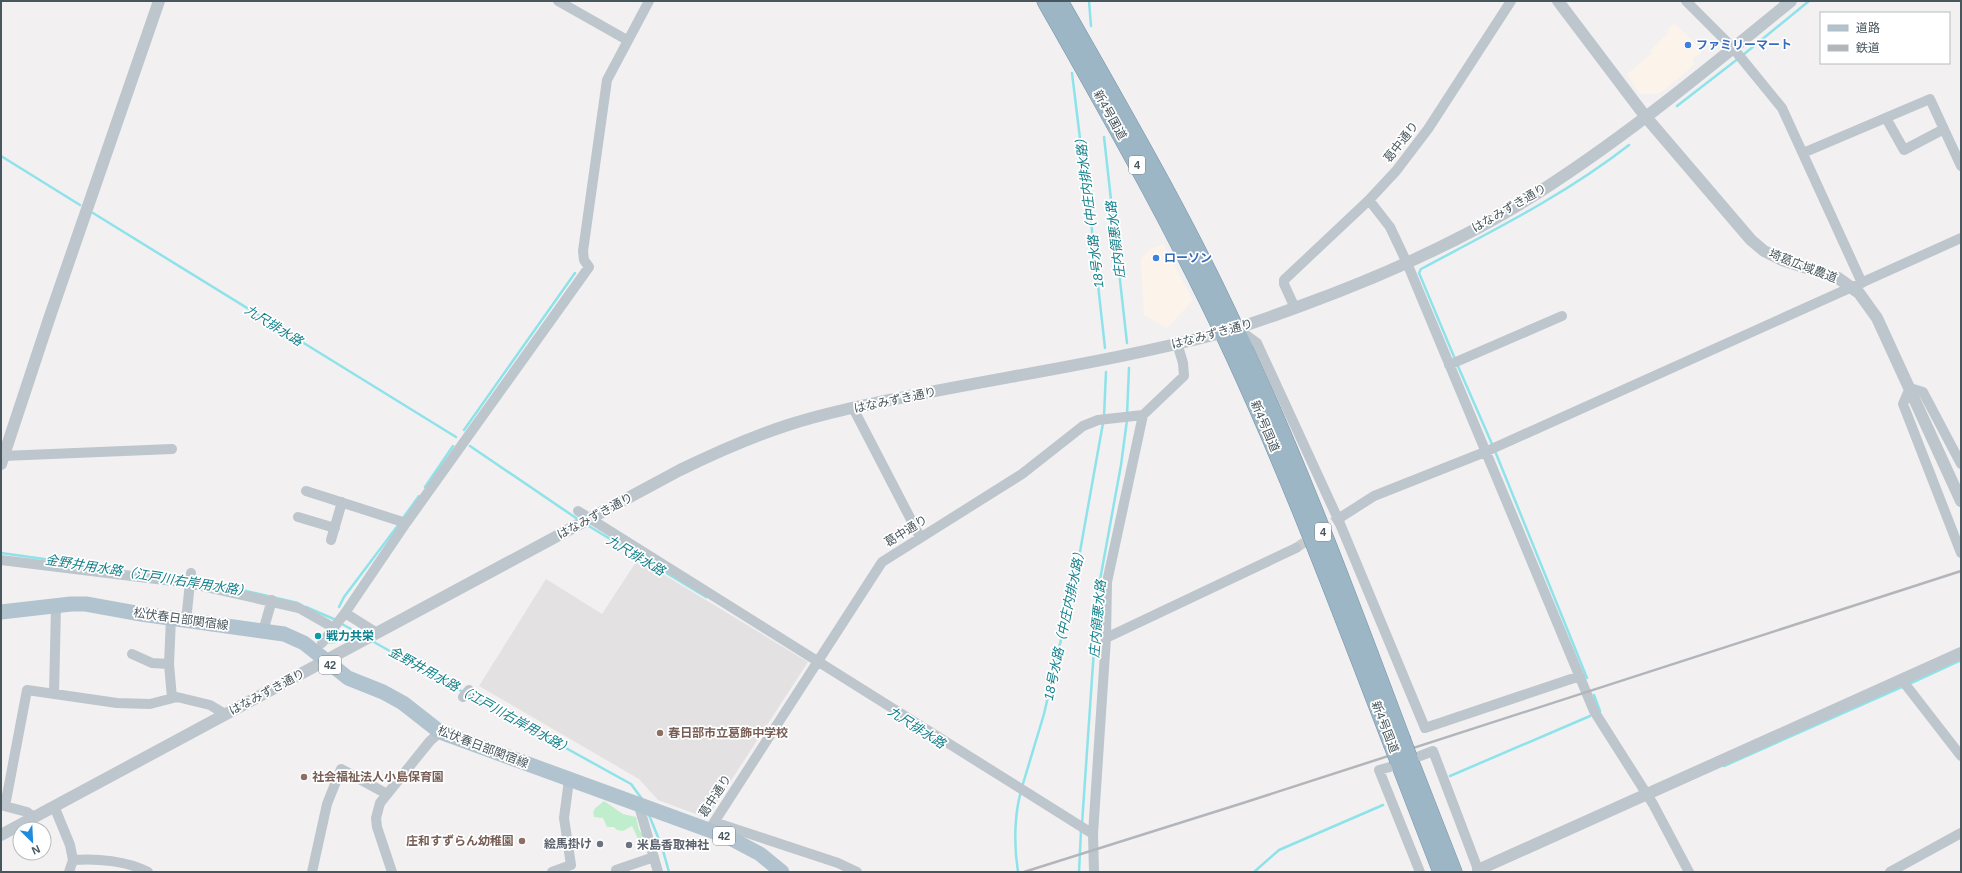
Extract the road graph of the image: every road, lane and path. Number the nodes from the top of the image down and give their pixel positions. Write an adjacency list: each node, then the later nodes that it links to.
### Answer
1 (159, 1): 29 (street)
2 (558, 1): 10 (street)
3 (650, 1): 10 (street)
4 (1045, 1): 23 (highway, 新4号国道 / 4)
5 (1060, 1): 23 (highway, 新4号国道 / 4)
6 (1511, 1): 17 (street, 葛中通り)
7 (1558, 1): 12 (street, 埼葛広域農道)
8 (1686, 1): 11 (street)
9 (1791, 1): 11 (street, はなみずき通り)
10 (627, 40): 41 (street)
11 (1735, 50): 12 (street, はなみずき通り); 15 (street)
12 (1645, 116): 19 (street, はなみずき通り); 20 (street, 埼葛広域農道)
13 (1886, 118): 14 (street); 14 (street); 15 (street)
14 (1944, 129): 16 (street)
15 (1803, 153): 20 (street)
16 (1961, 166)
17 (1369, 200): 19 (street); 21 (street, 葛中通り)
18 (1961, 238): 20 (street)
19 (1407, 262): 21 (street, はなみずき通り); 25 (street)
20 (1857, 285): 26 (street, 埼葛広域農道); 31 (street)
21 (1295, 308): 23 (street, はなみずき通り)
22 (1562, 316): 25 (street)
23 (1229, 330): 24 (street, はなみずき通り); 39 (street); 71 (highway, 新4号国道 / 4, bridge)
24 (1177, 343): 27 (street, はなみずき通り); 28 (street)
25 (1449, 365): 31 (street)
26 (1910, 388): 33 (street); 35 (street, 埼葛広域農道); 46 (street)
27 (853, 408): 40 (street, はなみずき通り); 43 (street)
28 (1143, 415): 43 (street, 葛中通り); 57 (street)
29 (5, 439): 32 (street)
30 (172, 449): 32 (street)
31 (1485, 452): 39 (street); 64 (street)
32 (2, 460)
33 (1960, 461)
34 (306, 491): 36 (street)
35 (1961, 501)
36 (342, 502): 41 (street); 42 (street)
37 (578, 511): 40 (street)
38 (298, 517): 42 (street)
39 (1338, 519): 64 (street)
40 (585, 521): 56 (street, はなみずき通り); 62 (street)
41 (406, 523): 54 (street)
42 (335, 528): 44 (street)
43 (920, 537): 62 (street, 葛中通り)
44 (331, 540)
45 (1296, 548): 57 (street)
46 (1961, 553)
47 (1, 560): 48 (street)
48 (190, 579): 49 (street); 53 (street)
49 (272, 600): 54 (street); 55 (street)
50 (56, 606): 51 (main road, 松伏春日部関宿線 / 42); 52 (main road, 松伏春日部関宿線 / 42); 66 (street)
51 (1, 612)
52 (171, 618): 53 (main road, 松伏春日部関宿線 / 42); 63 (street)
53 (186, 621): 55 (main road, 松伏春日部関宿線 / 42)
54 (339, 622): 56 (street); 58 (street)
55 (263, 631): 61 (main road, 松伏春日部関宿線 / 42)
56 (377, 633): 61 (street, はなみずき通り)
57 (1106, 638): 80 (street)
58 (322, 643)
59 (1961, 653): 65 (street)
60 (132, 654): 63 (street)
61 (324, 660): 68 (street, はなみずき通り); 69 (main road, 松伏春日部関宿線 / 42)
62 (817, 660): 79 (street, 葛中通り); 80 (street)
63 (169, 664): 67 (street)
64 (1580, 676): 74 (street)
65 (1902, 680): 70 (street); 74 (street)
66 (54, 694): 67 (street); 75 (street)
67 (172, 698): 68 (street)
68 (225, 714): 76 (street, はなみずき通り)
69 (440, 732): 72 (main road, 松伏春日部関宿線 / 42); 73 (street)
70 (1961, 756)
71 (1404, 760): 86 (street); 96 (street); 97 (highway, 新4号国道 / 4); 98 (highway, 新4号国道 / 4)
72 (569, 780): 77 (main road, 松伏春日部関宿線 / 42); 91 (street)
73 (387, 794): 89 (street); 90 (street)
74 (1647, 794): 86 (street); 99 (street)
75 (3, 806): 78 (street)
76 (54, 806): 78 (street, はなみずき通り); 84 (street)
77 (639, 806): 79 (main road, 松伏春日部関宿線 / 42); 83 (street)
78 (34, 817): 82 (street, はなみずき通り)
79 (711, 826): 93 (main road, 松伏春日部関宿線 / 42); 94 (street)
80 (1090, 832): 95 (street)
81 (1961, 833): 100 (street)
82 (1, 835)
83 (654, 856): 85 (street); 92 (street)
84 (73, 860): 87 (street); 88 (street)
85 (616, 870)
86 (1476, 871)
87 (69, 872)
88 (148, 872)
89 (312, 872)
90 (392, 872)
91 (552, 872)
92 (658, 872)
93 (782, 872)
94 (857, 872)
95 (1094, 872)
96 (1420, 872)
97 (1441, 872)
98 (1454, 872)
99 (1689, 872)
100 (1890, 872)

